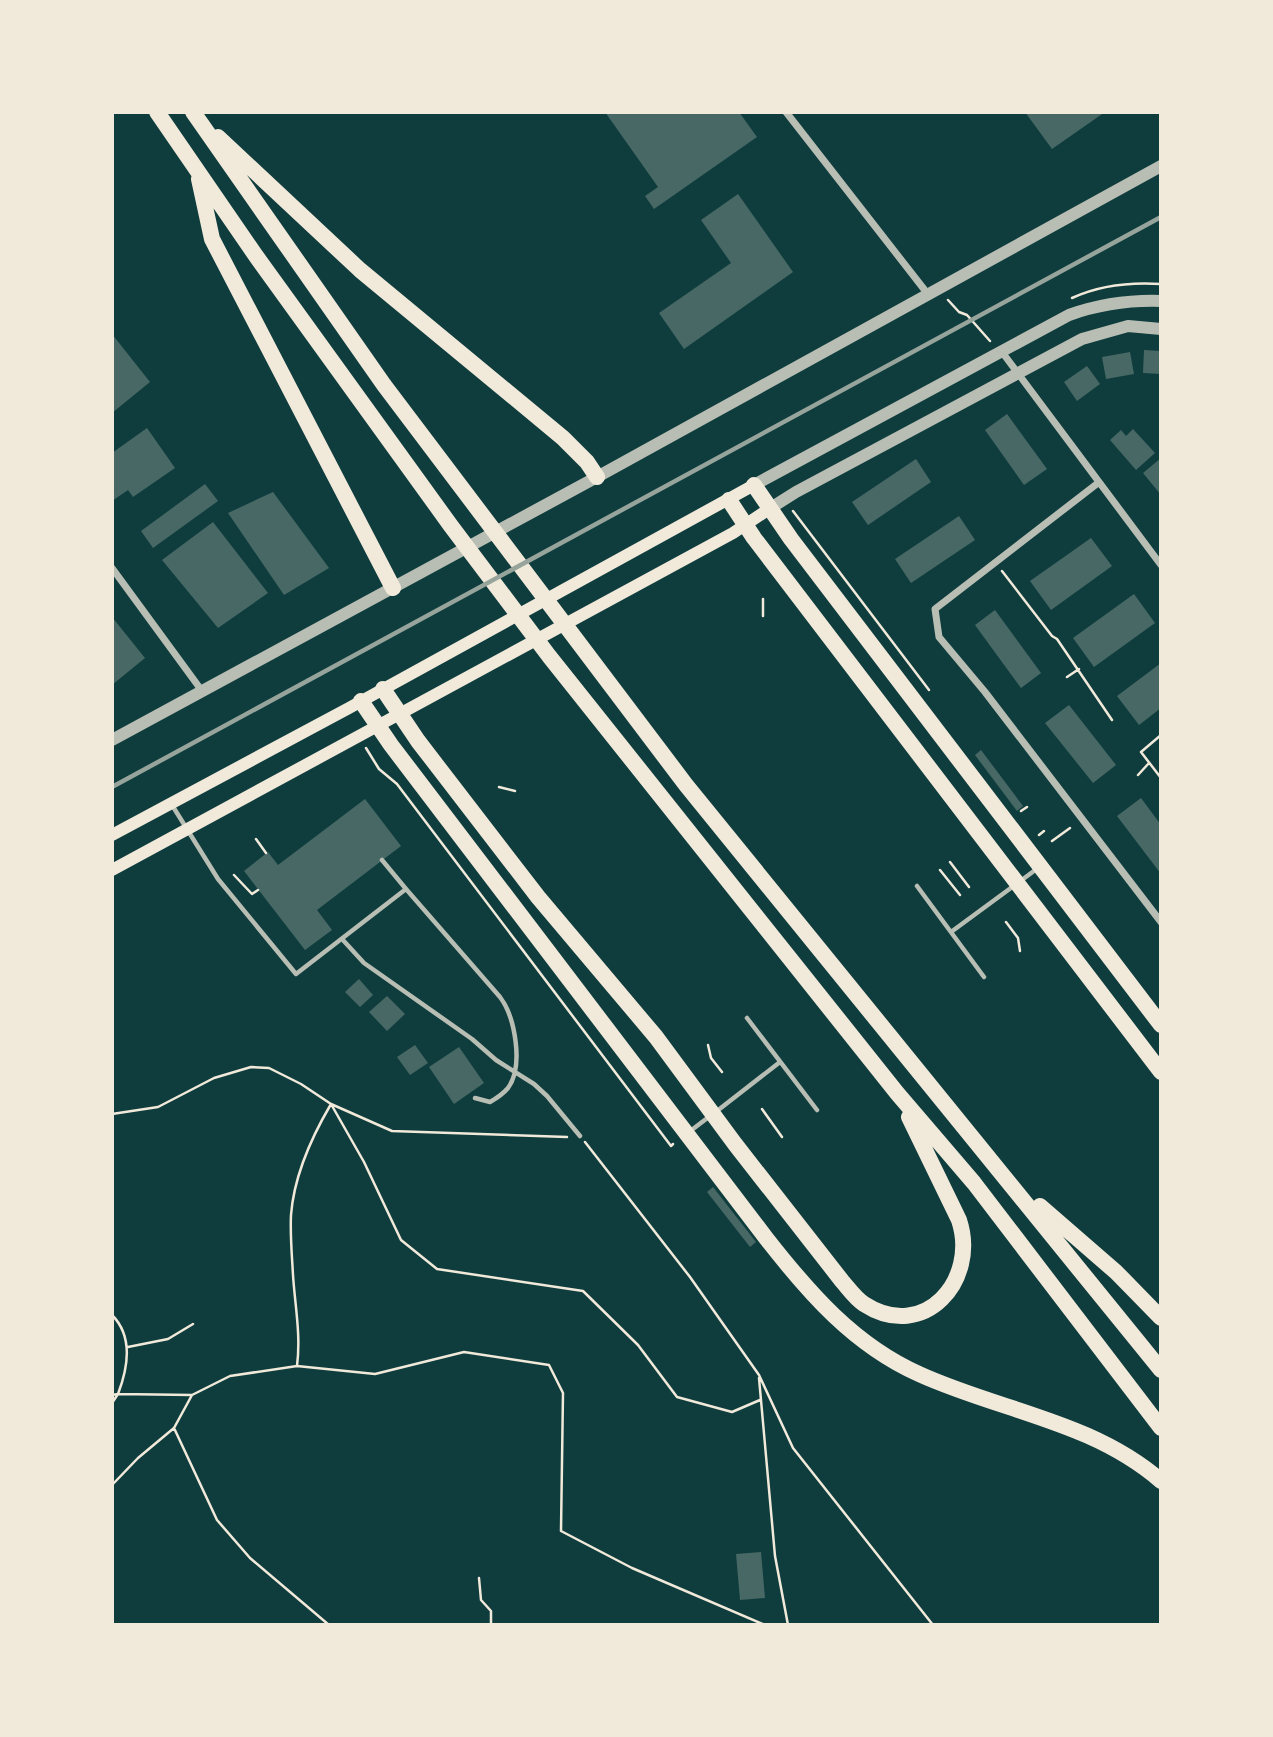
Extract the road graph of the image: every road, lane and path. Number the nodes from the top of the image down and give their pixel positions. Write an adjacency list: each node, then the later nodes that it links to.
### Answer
1 (157, 112): 5 (highway)
2 (786, 112): 6 (street)
3 (195, 116): 13 (highway); 89 (highway)
4 (1161, 166): 6 (street)
5 (197, 170): 23 (highway); 79 (highway)
6 (927, 293): 13 (street)
7 (1161, 301): 11 (street)
8 (949, 303): 10 (path)
9 (1161, 329): 12 (street)
10 (990, 341)
11 (1002, 352): 12 (street); 15 (street)
12 (1016, 373): 14 (street); 17 (street)
13 (597, 477): 23 (street)
14 (1098, 483): 20 (street); 21 (street)
15 (754, 485): 16 (main road); 17 (highway)
16 (729, 499): 18 (highway); 28 (main road)
17 (769, 509): 18 (main road); 56 (highway)
18 (745, 525): 32 (main road); 60 (highway)
19 (804, 526): 29 (path)
20 (996, 562): 26 (path); 67 (street)
21 (1161, 565)
22 (112, 568): 30 (street)
23 (393, 588): 30 (street)
24 (763, 599): 25 (path)
25 (763, 616)
26 (1079, 668): 27 (path); 33 (path)
27 (1067, 677)
28 (383, 689): 31 (main road); 32 (highway)
29 (929, 690)
30 (202, 691): 36 (street)
31 (361, 701): 34 (highway); 43 (main road)
32 (399, 713): 34 (main road); 85 (highway)
33 (1112, 720)
34 (377, 725): 47 (main road); 88 (highway)
35 (1161, 735): 38 (path)
36 (112, 740)
37 (369, 754): 88 (path)
38 (1150, 763): 39 (path); 40 (path)
39 (1138, 775)
40 (1161, 778)
41 (499, 787): 42 (path)
42 (515, 791)
43 (171, 804): 47 (lane); 49 (main road)
44 (1027, 807): 45 (path)
45 (1021, 811)
46 (1070, 828): 52 (path)
47 (187, 830): 57 (main road); 69 (lane)
48 (1044, 831): 50 (path)
49 (112, 835)
50 (1039, 835)
51 (256, 839): 53 (path)
52 (1052, 841)
53 (266, 853)
54 (382, 860): 63 (lane)
55 (950, 862): 62 (path)
56 (1039, 867): 60 (lane); 73 (highway)
57 (112, 870)
58 (940, 870): 65 (path)
59 (234, 875): 64 (path)
60 (1017, 883): 68 (lane); 78 (highway)
61 (917, 886): 68 (lane)
62 (969, 887)
63 (406, 889): 69 (lane); 76 (lane)
64 (258, 890)
65 (960, 895)
66 (1006, 922): 70 (path)
67 (1161, 922)
68 (951, 932): 71 (lane)
69 (342, 939): 76 (lane)
70 (1020, 951)
71 (984, 977)
72 (747, 1018): 75 (lane)
73 (1161, 1025)
74 (708, 1045): 77 (path)
75 (780, 1062): 83 (lane); 85 (lane)
76 (514, 1072): 80 (lane); 86 (lane)
77 (722, 1072)
78 (1161, 1072)
79 (897, 1093): 85 (highway); 103 (highway)
80 (475, 1098)
81 (331, 1104): 84 (path); 86 (path); 94 (path); 100 (path)
82 (762, 1109): 87 (path)
83 (817, 1110)
84 (112, 1114)
85 (713, 1114): 88 (lane)
86 (580, 1136): 96 (path)
87 (782, 1137)
88 (681, 1138): 104 (highway)
89 (1006, 1177): 91 (highway); 95 (highway)
90 (112, 1315): 93 (path)
91 (1161, 1318)
92 (193, 1324): 93 (path)
93 (128, 1348): 97 (path)
94 (297, 1366): 99 (path); 109 (path)
95 (1161, 1370)
96 (758, 1375): 100 (path); 111 (path)
97 (118, 1394): 98 (path); 99 (path); 101 (path)
98 (112, 1395)
99 (192, 1395): 102 (path)
100 (760, 1400): 110 (path)
101 (112, 1403)
102 (174, 1428): 105 (path); 107 (path)
103 (1161, 1428)
104 (1161, 1481)
105 (112, 1485)
106 (479, 1578): 108 (path)
107 (329, 1625)
108 (491, 1625)
109 (765, 1625)
110 (788, 1625)
111 (933, 1625)

